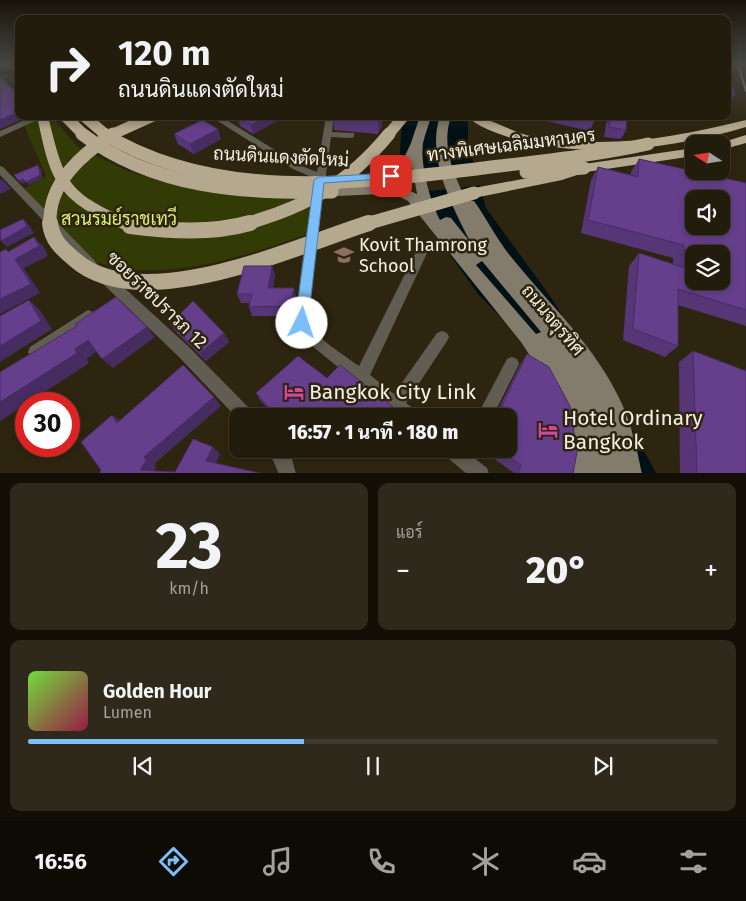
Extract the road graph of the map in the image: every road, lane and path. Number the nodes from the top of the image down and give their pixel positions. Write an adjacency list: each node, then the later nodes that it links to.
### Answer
1 (33, 120): 15 (street)
2 (43, 120): 10 (highway, bridge)
3 (64, 120): 29 (main road, ถนนดินแดงตัดใหม่)
4 (68, 120): 23 (highway, ทางพิเศษเฉลิมมหานคร, bridge)
5 (84, 120): 25 (main road, ถนนดินแดงตัดใหม่)
6 (88, 120): 21 (highway, ทางพิเศษเฉลิมมหานคร, bridge)
7 (144, 120): 23 (highway, bridge)
8 (220, 120): 25 (street)
9 (329, 120): 16 (street)
10 (400, 120)
11 (425, 120): 20 (main road, ถนนจตุรทิศ)
12 (445, 120): 26 (main road, ถนนจตุรทิศ)
13 (480, 120): 21 (highway, bridge)
14 (746, 123): 21 (highway, ทางพิเศษเฉลิมมหานคร)
15 (0, 134)
16 (327, 134): 17 (street); 25 (street)
17 (351, 135)
18 (746, 139): 19 (highway)
19 (730, 143)
20 (417, 144): 27 (main road, ถนนดินแดงตัดใหม่, bridge); 28 (main road, ถนนจตุรทิศ)
21 (648, 144)
22 (685, 153): 23 (highway, ทางพิเศษเฉลิมมหานคร)
23 (584, 168)
24 (0, 169): 32 (street, ซอยราชปรารภ 12)
25 (320, 179): 27 (main road, ถนนดินแดงตัดใหม่); 29 (street)
26 (450, 179): 46 (main road, ถนนจตุรทิศ); 47 (main road, ถนนจตุรทิศ)
27 (384, 184): 29 (main road, ถนนดินแดงตัดใหม่); 30 (main road, ถนนดินแดงตัดใหม่)
28 (424, 192): 30 (main road, ถนนจตุรทิศ); 43 (main road, ถนนจตุรทิศ)
29 (318, 194): 36 (street)
30 (431, 219): 43 (main road, ถนนจตุรทิศ)
31 (421, 253): 36 (street)
32 (122, 293): 34 (street); 38 (street, ซอยราชปรารภ 12)
33 (442, 337): 37 (street)
34 (23, 359)
35 (512, 364): 40 (street)
36 (361, 378): 37 (street)
37 (396, 405): 39 (street)
38 (237, 408)
39 (400, 408)
40 (489, 408)
41 (282, 458): 44 (street)
42 (466, 458): 45 (street)
43 (585, 472)
44 (288, 473)
45 (480, 473)
46 (611, 473)
47 (631, 473)

